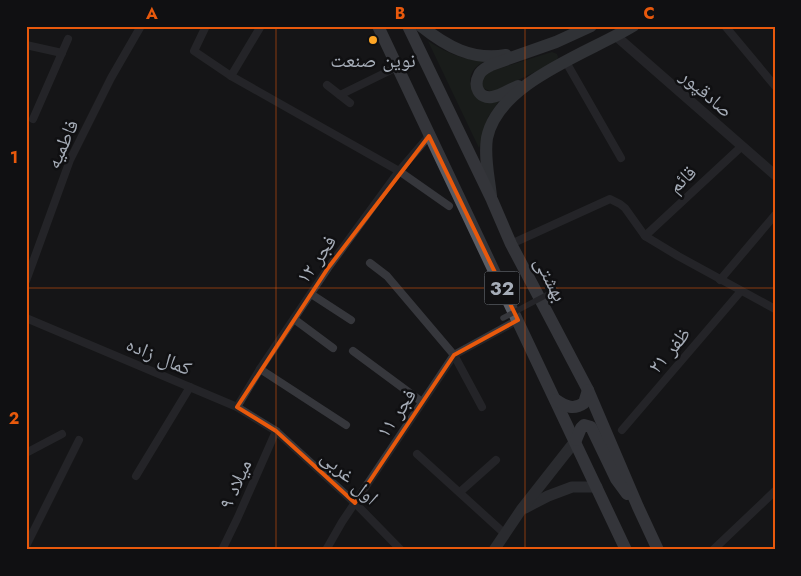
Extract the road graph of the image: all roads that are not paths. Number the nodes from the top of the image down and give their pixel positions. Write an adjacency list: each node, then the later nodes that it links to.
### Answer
1 (141, 26): 37 (street, فاطمیه)
2 (206, 26): 19 (street)
3 (261, 26): 19 (street)
4 (378, 26): 17 (highway, 32)
5 (408, 26): 30 (highway, بهشتی / 32)
6 (421, 26): 14 (main road)
7 (591, 26): 12 (main road)
8 (633, 26): 10 (main road)
9 (725, 26): 21 (street)
10 (616, 36): 16 (main road); 26 (street, صادقپور)
11 (68, 39): 15 (street)
12 (556, 42): 14 (main road); 16 (main road)
13 (26, 44): 15 (street)
14 (533, 50): 18 (main road)
15 (62, 54): 24 (street)
16 (566, 62): 18 (main road); 27 (street)
17 (397, 67): 22 (street); 25 (highway, 32)
18 (541, 75): 30 (main road)
19 (232, 76): 28 (street)
20 (327, 85): 22 (street)
21 (775, 86)
22 (340, 95): 23 (street)
23 (350, 103)
24 (33, 119)
25 (429, 136): 28 (street, فجر ۱۲); 46 (highway, 32)
26 (742, 146): 29 (street, صادقپور); 33 (street, قائم)
27 (621, 158)
28 (399, 171): 31 (street); 40 (street, فجر ۱۲)
29 (775, 175)
30 (492, 200): 34 (highway, بهشتی / 32)
31 (449, 206)
32 (775, 215): 36 (street)
33 (645, 236): 34 (street); 36 (street)
34 (511, 244): 52 (highway, بهشتی / 32)
35 (370, 263): 49 (street)
36 (720, 280): 39 (street)
37 (26, 281)
38 (556, 290): 43 (street, bridge)
39 (741, 291): 41 (street); 58 (street, ظفر ۲۱)
40 (311, 294): 44 (street, فجر ۱۲); 45 (street)
41 (775, 309)
42 (26, 318): 51 (street, کمال زاده)
43 (503, 318)
44 (294, 319): 47 (street); 50 (street, فجر ۱۲)
45 (350, 320)
46 (518, 320): 49 (street, فجر ۱۱); 53 (highway, 32)
47 (334, 348)
48 (353, 351): 54 (street)
49 (454, 355): 54 (street, فجر ۱۱); 56 (street)
50 (260, 369): 55 (street, فجر ۱۲); 57 (street)
51 (190, 387): 55 (street, کمال زاده); 66 (street)
52 (588, 390): 53 (highway); 71 (highway, بهشتی / 32)
53 (556, 400): 62 (highway, 32)
54 (422, 402): 70 (street, فجر ۱۱)
55 (237, 407): 59 (street, کمال زاده)
56 (482, 407)
57 (346, 425)
58 (622, 430)
59 (276, 431): 70 (street, اول غربی); 75 (street, میلاد ۹)
60 (62, 434): 63 (street)
61 (79, 440): 74 (street)
62 (576, 440): 67 (highway, 32); 71 (highway); 72 (main road)
63 (26, 454)
64 (417, 454): 69 (street)
65 (496, 460): 69 (street)
66 (136, 476)
67 (597, 487): 72 (main road); 79 (highway, 32)
68 (775, 491): 81 (street)
69 (460, 492): 73 (street)
70 (355, 503): 76 (street, فجر ۱۱); 77 (street, اول غربی)
71 (638, 507): 80 (highway, بهشتی / 32)
72 (522, 510): 73 (main road)
73 (505, 534): 78 (main road)
74 (26, 546)
75 (222, 550)
76 (326, 550)
77 (401, 550)
78 (494, 550)
79 (626, 550)
80 (658, 550)
81 (713, 550)

